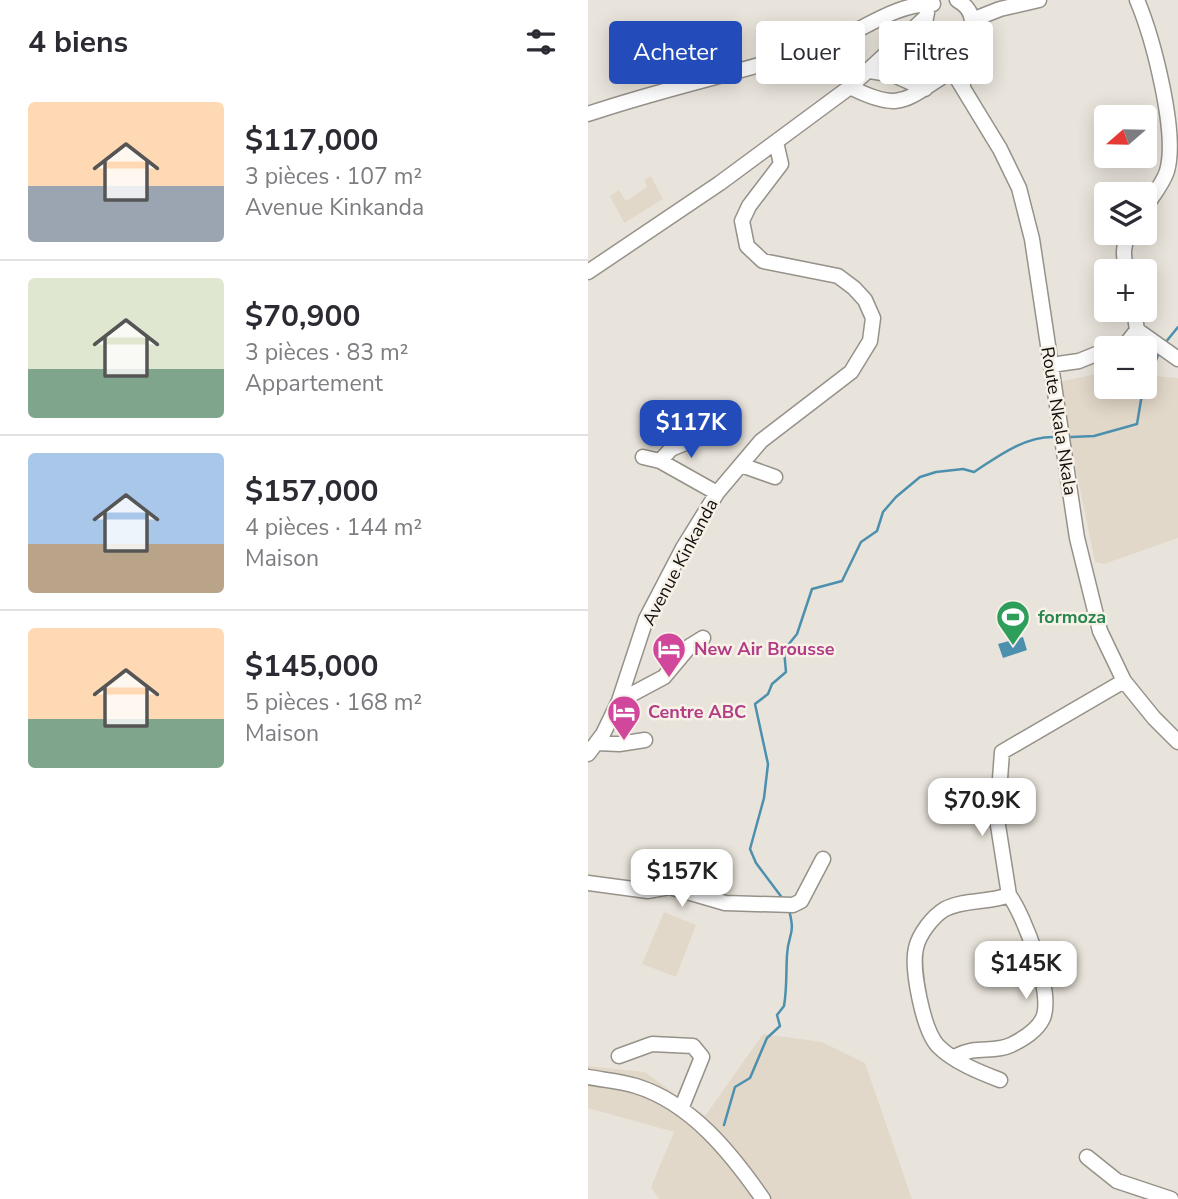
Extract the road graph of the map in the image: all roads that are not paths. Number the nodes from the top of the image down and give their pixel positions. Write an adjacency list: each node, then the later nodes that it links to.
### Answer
1 (957, 0): 5 (street)
2 (1039, 0): 5 (street)
3 (1137, 0): 17 (street)
4 (933, 7): 6 (street); 15 (street)
5 (972, 20)
6 (919, 21)
7 (879, 61): 8 (street)
8 (870, 71): 12 (street); 14 (street)
9 (932, 84): 14 (street)
10 (960, 84): 13 (street, Route Nkala Nkala)
11 (963, 84): 13 (street)
12 (850, 87): 14 (street); 16 (street)
13 (963, 88): 24 (street, Route Nkala Nkala)
14 (925, 89)
15 (588, 114)
16 (776, 142): 18 (street); 28 (street, Avenue Kinkanda)
17 (1157, 188)
18 (588, 272)
19 (1136, 322): 20 (street)
20 (1137, 330): 21 (street); 23 (street)
21 (1132, 336)
22 (1094, 355): 24 (street)
23 (1178, 359)
24 (1051, 365): 32 (street, Route Nkala Nkala)
25 (705, 435): 27 (street)
26 (643, 457): 27 (street)
27 (660, 461): 30 (street)
28 (741, 465): 29 (street); 30 (street, Avenue Kinkanda)
29 (775, 477)
30 (717, 493): 33 (street, Avenue Kinkanda)
31 (703, 638): 33 (street)
32 (1124, 681): 35 (street, Route Nkala Nkala); 39 (street)
33 (619, 702): 36 (street, Avenue Kinkanda)
34 (645, 740): 36 (street)
35 (1178, 742)
36 (592, 748)
37 (823, 859): 38 (street)
38 (588, 883)
39 (1009, 895): 41 (street); 41 (street)
40 (619, 1056): 44 (street)
41 (954, 1057): 43 (street)
42 (588, 1077): 44 (street)
43 (1000, 1080)
44 (681, 1109): 46 (street)
45 (1087, 1157): 47 (street)
46 (763, 1199)
47 (1171, 1199)

